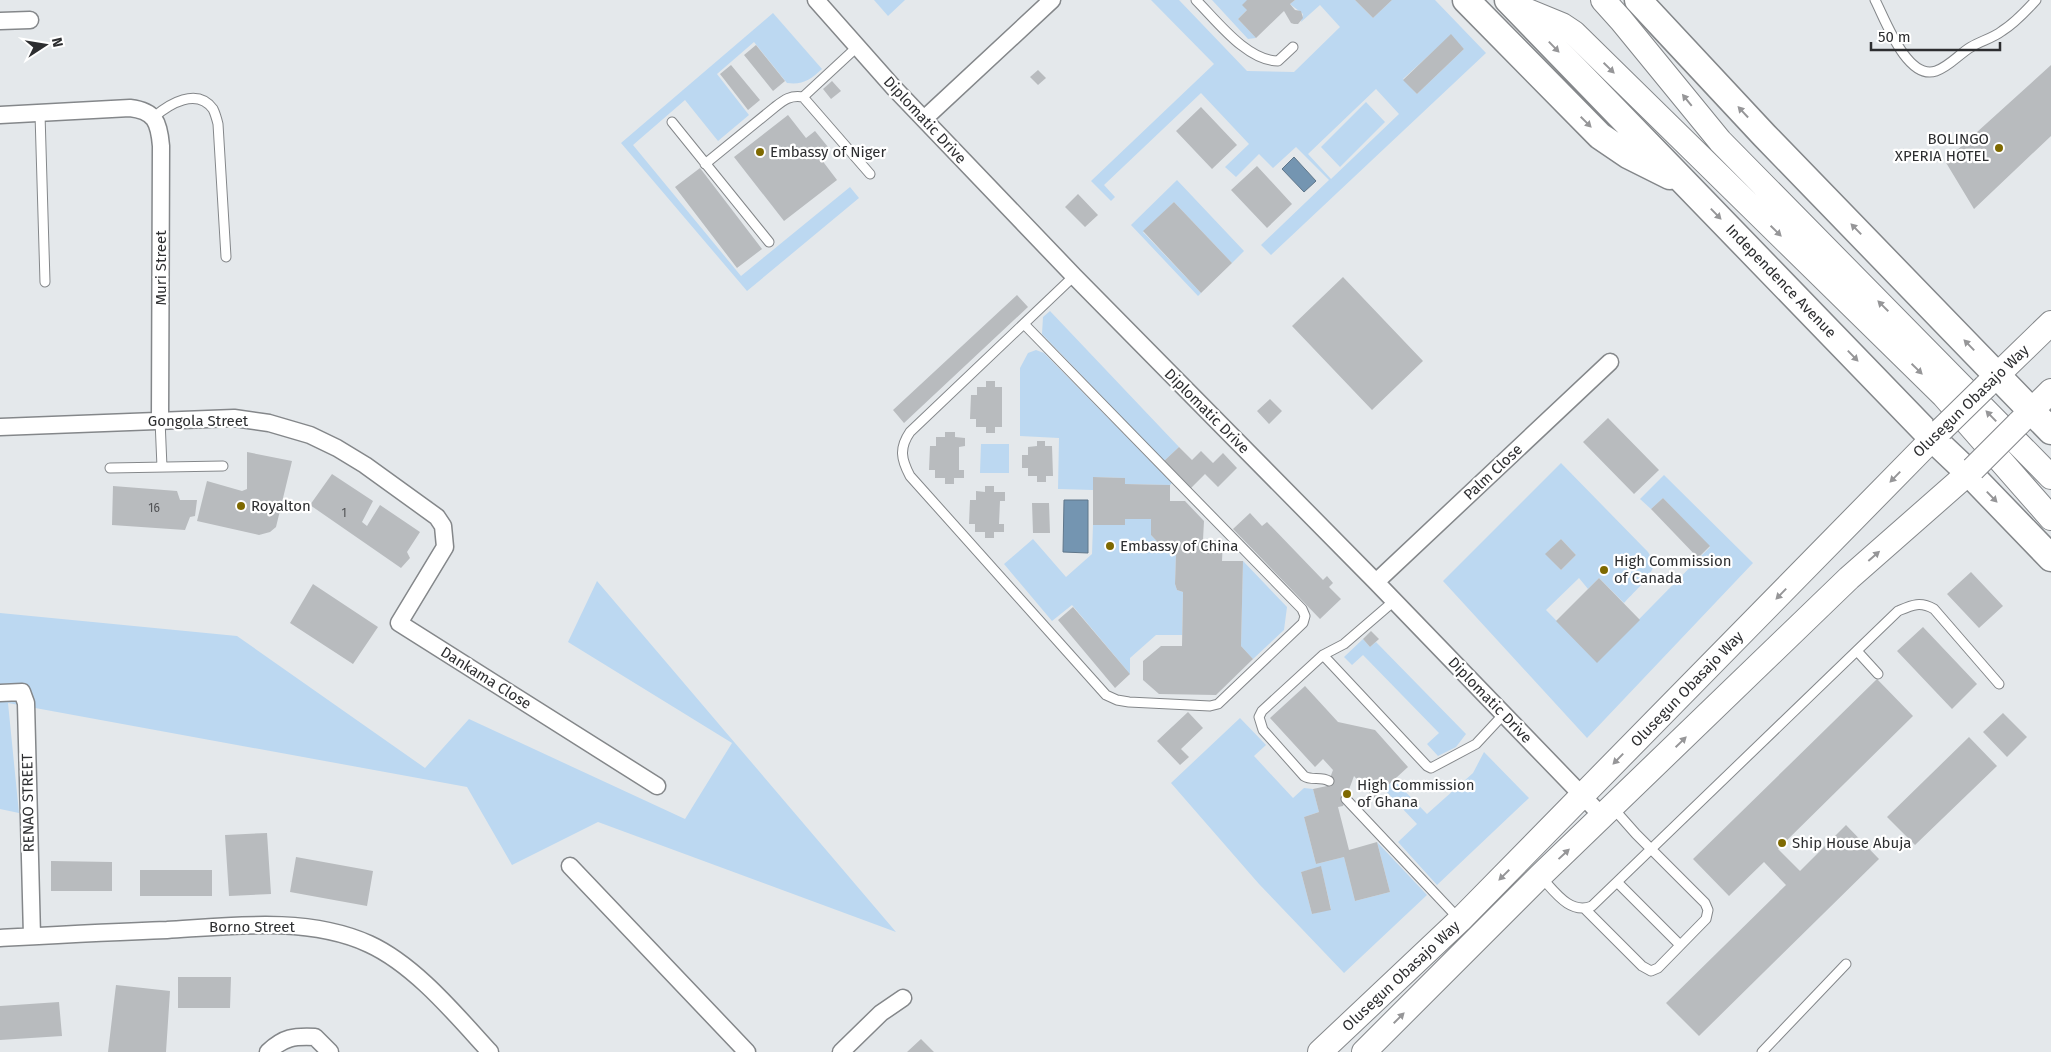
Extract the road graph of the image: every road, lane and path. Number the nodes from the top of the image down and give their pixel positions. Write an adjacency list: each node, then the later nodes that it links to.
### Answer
1 (816, 0): 12 (street, Diplomatic Drive)
2 (1052, 0): 18 (street)
3 (1196, 0): 13 (lane)
4 (1466, 0): 22 (main road, one-way to 22)
5 (1603, 0): 41 (main road, one-way to 5)
6 (1638, 0): 30 (main road, one-way to 6)
7 (1875, 0): 8 (lane)
8 (2036, 0)
9 (1510, 2): 22 (main road, Independence Avenue, one-way to 22); 42 (main road, Independence Avenue, one-way to 42)
10 (0, 20): 11 (street)
11 (30, 20)
12 (857, 47): 14 (lane); 18 (street, Diplomatic Drive)
13 (1293, 47)
14 (802, 97): 20 (lane); 21 (lane)
15 (40, 114): 16 (street); 17 (street); 26 (lane)
16 (0, 115)
17 (154, 117): 24 (lane); 33 (street, Muri Street)
18 (924, 119): 25 (street, Diplomatic Drive)
19 (672, 122): 20 (lane)
20 (706, 164): 23 (lane)
21 (870, 174)
22 (1690, 186): 36 (main road, Independence Avenue, one-way to 36)
23 (768, 242)
24 (226, 257)
25 (1074, 276): 28 (lane); 47 (street, Diplomatic Drive)
26 (45, 282)
27 (2051, 323): 30 (main road, Olusegun Obasajo Way)
28 (1024, 324): 28 (lane)
29 (1610, 362): 47 (street, Palm Close)
30 (1991, 381): 32 (main road); 36 (main road, Olusegun Obasajo Way, bridge)
31 (2051, 391): 32 (main road, Olusegun Obasajo Way)
32 (2025, 417): 35 (main road); 40 (main road, Olusegun Obasajo Way, bridge)
33 (160, 420): 34 (street, Gongola Street); 38 (lane); 43 (street, Gongola Street)
34 (0, 427)
35 (2051, 431)
36 (1937, 434): 40 (main road, Independence Avenue); 44 (main road, Olusegun Obasajo Way, one-way to 44)
37 (223, 466): 38 (lane)
38 (162, 467): 39 (lane)
39 (110, 468)
40 (1971, 471): 45 (main road, Independence Avenue, one-way to 45); 46 (main road, Olusegun Obasajo Way, one-way to 40)
41 (2051, 477)
42 (2051, 518)
43 (446, 536): 56 (street, Dankama Close)
44 (1823, 551): 46 (main road); 57 (main road, Olusegun Obasajo Way, one-way to 57)
45 (2051, 558)
46 (1849, 578): 59 (main road, Olusegun Obasajo Way, one-way to 46)
47 (1376, 582): 48 (street, Diplomatic Drive)
48 (1394, 601): 50 (lane); 54 (street, Diplomatic Drive)
49 (1856, 651): 51 (lane); 52 (lane); 60 (lane)
50 (1323, 654): 54 (lane); 55 (lane)
51 (1878, 674)
52 (1999, 684)
53 (0, 693): 66 (street, RENAO STREET)
54 (1503, 715): 57 (street, Diplomatic Drive)
55 (1329, 781)
56 (657, 786)
57 (1583, 796): 59 (street, Diplomatic Drive); 65 (main road, Olusegun Obasajo Way, one-way to 65)
58 (1346, 799): 65 (lane)
59 (1608, 812): 60 (lane); 62 (main road, Olusegun Obasajo Way, one-way to 59)
60 (1651, 848): 63 (lane); 68 (lane)
61 (570, 866): 76 (street)
62 (1540, 876): 64 (lane); 71 (main road, Olusegun Obasajo Way)
63 (1617, 882): 64 (lane); 68 (lane)
64 (1585, 909): 68 (lane)
65 (1460, 920): 70 (main road, Olusegun Obasajo Way)
66 (32, 936): 67 (street, Borno Street); 75 (street, Borno Street)
67 (0, 938)
68 (1680, 944)
69 (1846, 964): 80 (lane)
70 (1410, 967): 71 (main road); 78 (main road, Olusegun Obasajo Way)
71 (1428, 989): 79 (main road, Olusegun Obasajo Way, one-way to 71)
72 (902, 998): 77 (street)
73 (268, 1052): 74 (street)
74 (330, 1052)
75 (490, 1052)
76 (747, 1052)
77 (841, 1052)
78 (1320, 1052)
79 (1364, 1052)
80 (1762, 1052)

